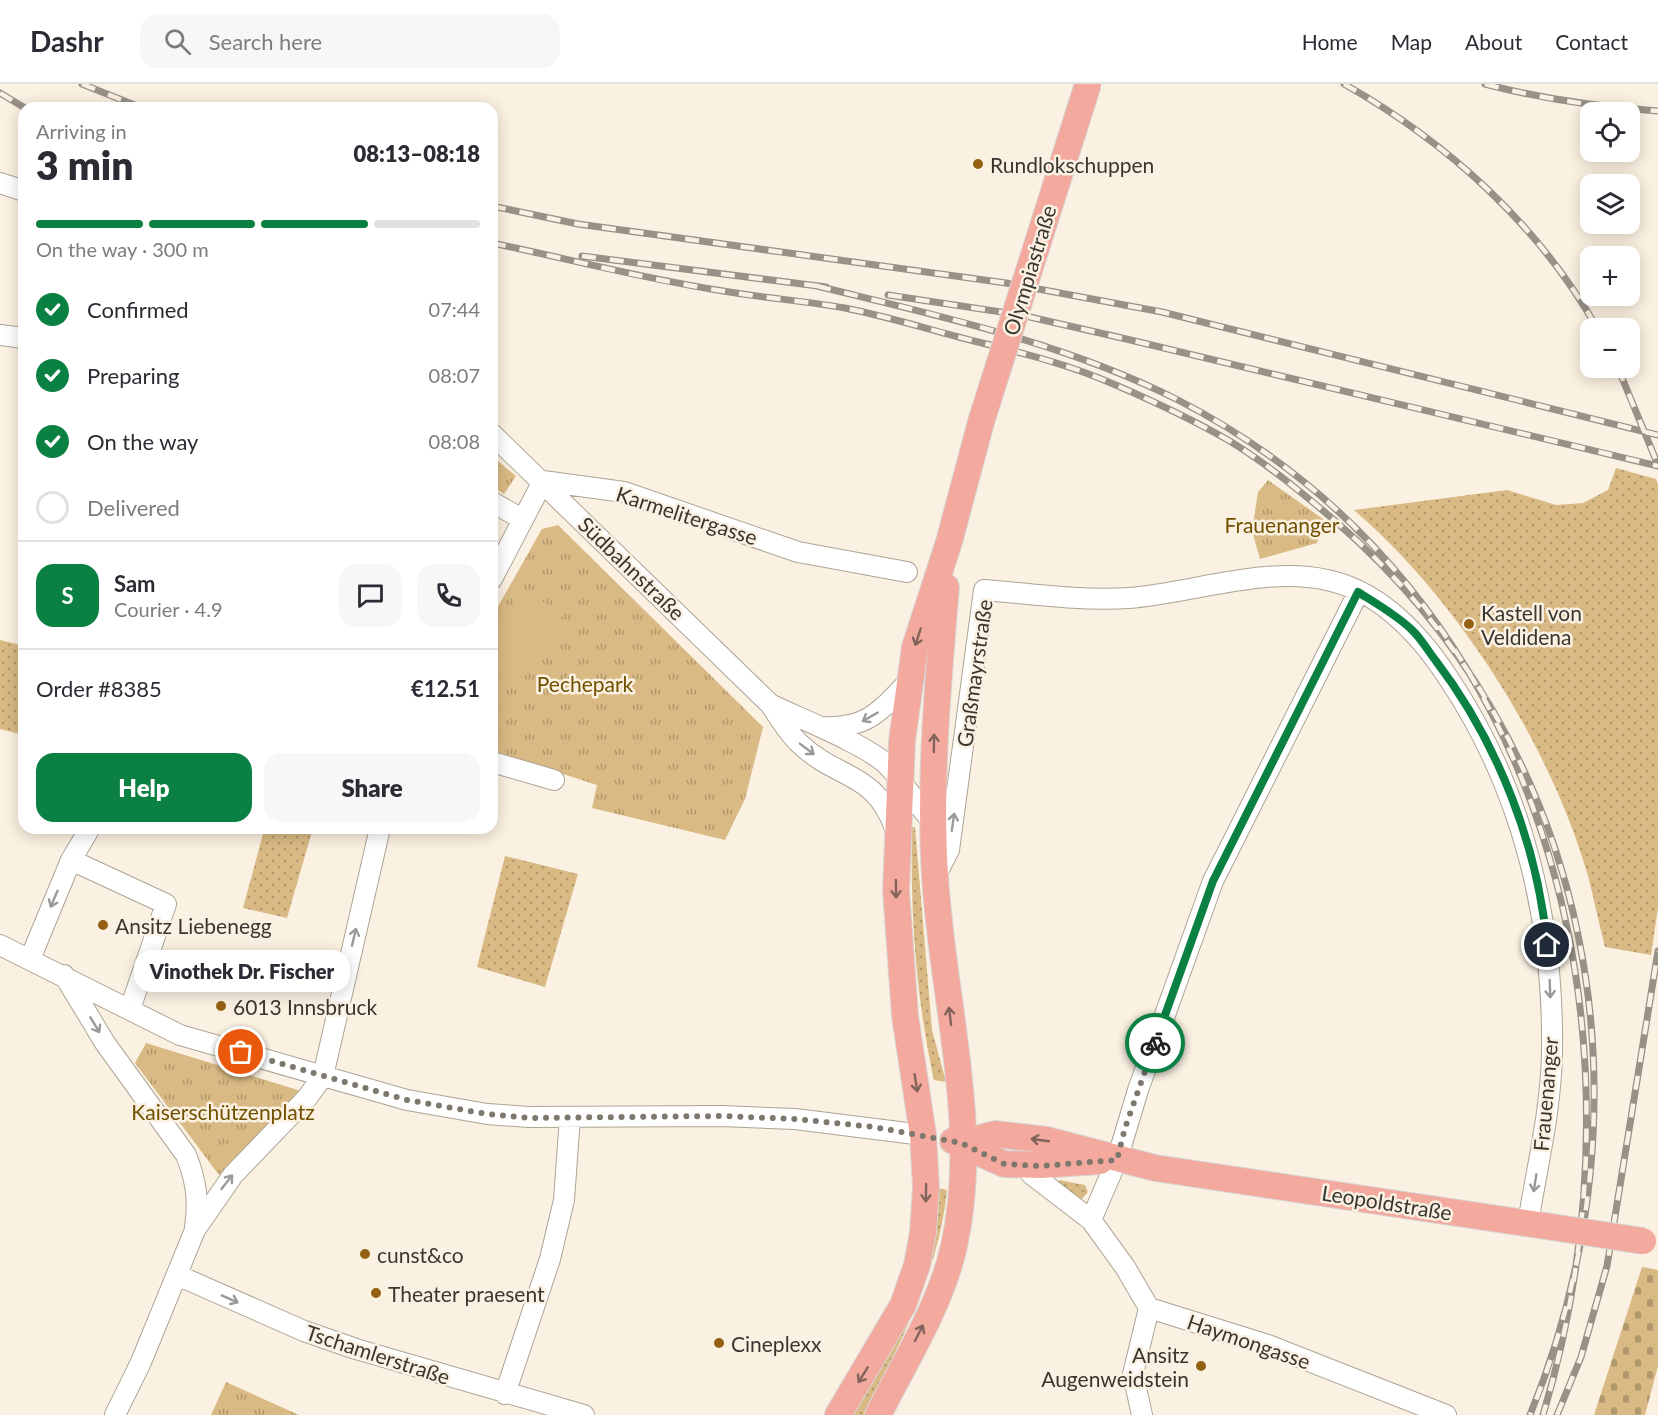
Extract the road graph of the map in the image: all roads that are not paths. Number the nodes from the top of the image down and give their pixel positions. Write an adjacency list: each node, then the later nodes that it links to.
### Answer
1 (1088, 84): 6 (main road, Olympiastraße, bridge)
2 (0, 183): 3 (street)
3 (18, 189)
4 (0, 335): 5 (street)
5 (18, 337)
6 (981, 422): 11 (main road, Graßmayrstraße)
7 (498, 440): 8 (street, Südbahnstraße)
8 (543, 481): 10 (street); 13 (street, Karmelitergasse); 16 (street, Südbahnstraße)
9 (498, 505): 10 (street)
10 (522, 519): 12 (street)
11 (949, 542): 15 (main road, Graßmayrstraße, one-way to 15); 21 (main road, Graßmayrstraße, one-way to 11)
12 (498, 567)
13 (907, 572)
14 (1358, 592): 26 (street, Graßmayrstraße, one-way to 14); 35 (street); 38 (street, Frauenanger, one-way to 38)
15 (910, 680): 17 (street, one-way to 17); 19 (main road, Graßmayrstraße)
16 (770, 704): 17 (street); 22 (street, one-way to 22)
17 (817, 727): 19 (street)
18 (498, 764): 20 (street)
19 (900, 779): 21 (street); 22 (main road, Graßmayrstraße)
20 (554, 780)
21 (934, 823): 26 (main road, Graßmayrstraße)
22 (896, 831): 33 (main road, Graßmayrstraße, one-way to 33)
23 (86, 834): 25 (street)
24 (379, 834): 31 (street, one-way to 24)
25 (71, 860): 28 (street, one-way to 28); 30 (street)
26 (935, 878): 34 (main road, Graßmayrstraße, one-way to 26)
27 (0, 945): 28 (street, Leopoldstraße)
28 (30, 959): 29 (street, Leopoldstraße)
29 (64, 975): 30 (street, Leopoldstraße); 39 (street, one-way to 39)
30 (130, 1009): 31 (street, Leopoldstraße)
31 (323, 1076): 32 (street, Leopoldstraße); 39 (street, one-way to 31)
32 (570, 1117): 33 (street, Leopoldstraße); 43 (street)
33 (923, 1135): 34 (main road, Leopoldstraße); 47 (main road, Graßmayrstraße, one-way to 47)
34 (961, 1143): 35 (main road, Leopoldstraße, one-way to 34); 36 (main road, Leopoldstraße); 44 (main road, Graßmayrstraße, one-way to 34)
35 (1117, 1160): 36 (main road, Leopoldstraße); 37 (street); 38 (main road, Leopoldstraße)
36 (1026, 1166): 37 (street)
37 (1091, 1220): 42 (street)
38 (1540, 1225): 40 (main road, Leopoldstraße, bridge)
39 (195, 1230): 41 (street)
40 (1650, 1242)
41 (177, 1275): 43 (street, Tschamlerstraße, one-way to 43); 45 (street)
42 (1149, 1308): 48 (street); 49 (street, Haymongasse)
43 (505, 1394): 46 (street, Tschamlerstraße)
44 (881, 1411)
45 (115, 1415)
46 (584, 1415)
47 (838, 1415)
48 (1142, 1415)
49 (1446, 1415)

